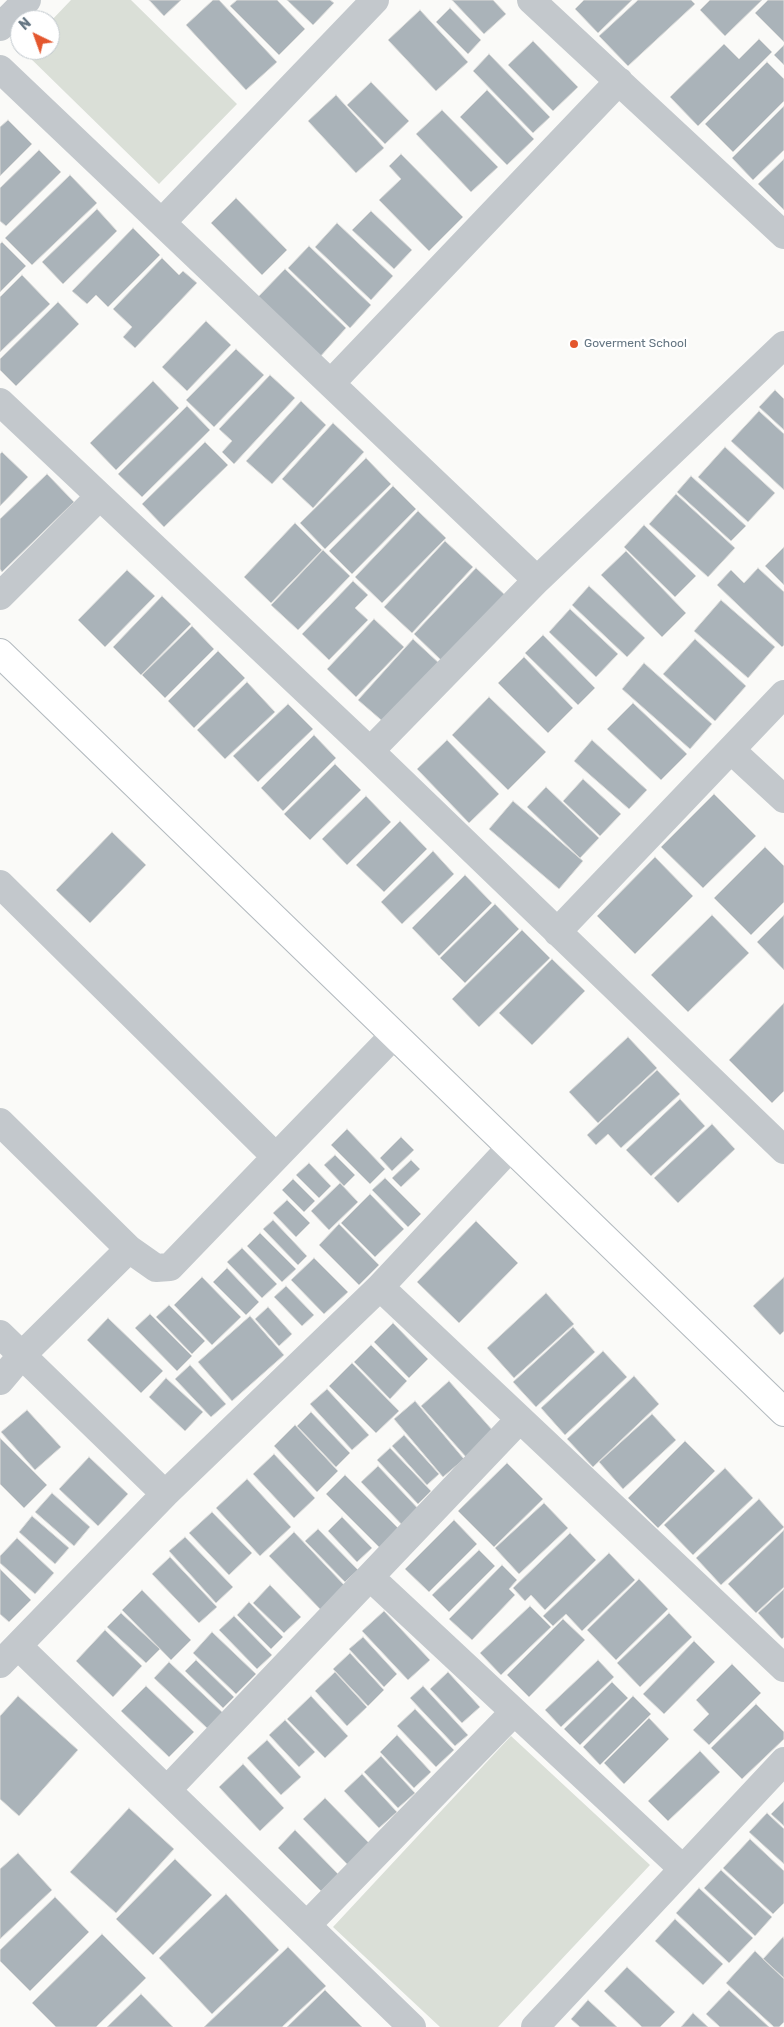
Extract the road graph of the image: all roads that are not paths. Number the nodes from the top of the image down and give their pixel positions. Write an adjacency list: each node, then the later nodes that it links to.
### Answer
1 (27, 0): 4 (street)
2 (375, 0): 7 (street)
3 (531, 0): 6 (street)
4 (0, 27)
5 (0, 68): 7 (street)
6 (619, 81): 8 (street); 10 (street)
7 (162, 222): 10 (street)
8 (784, 235)
9 (784, 345): 13 (street)
10 (331, 383): 13 (street)
11 (0, 402): 12 (street)
12 (99, 497): 14 (street); 18 (street)
13 (537, 580): 18 (street)
14 (0, 596)
15 (0, 653): 22 (street)
16 (784, 694): 17 (street)
17 (731, 750): 19 (street); 21 (street)
18 (370, 751): 21 (street)
19 (784, 800)
20 (0, 884): 26 (street)
21 (557, 932): 25 (street)
22 (394, 1035): 24 (street); 26 (street)
23 (0, 1122): 27 (street)
24 (510, 1148): 28 (street); 32 (street)
25 (784, 1150)
26 (276, 1157): 27 (street)
27 (129, 1249): 30 (street)
28 (380, 1287): 33 (street); 34 (street)
29 (0, 1334): 30 (street)
30 (22, 1355): 31 (street); 34 (street)
31 (0, 1380)
32 (784, 1412)
33 (519, 1420): 35 (street); 37 (street)
34 (165, 1494): 36 (street)
35 (370, 1577): 38 (street); 40 (street)
36 (9, 1655): 40 (street)
37 (784, 1668)
38 (514, 1712): 41 (street); 42 (street)
39 (784, 1761): 41 (street)
40 (167, 1790): 42 (street)
41 (683, 1869): 44 (street)
42 (307, 1925): 43 (street)
43 (412, 2027)
44 (535, 2027)

